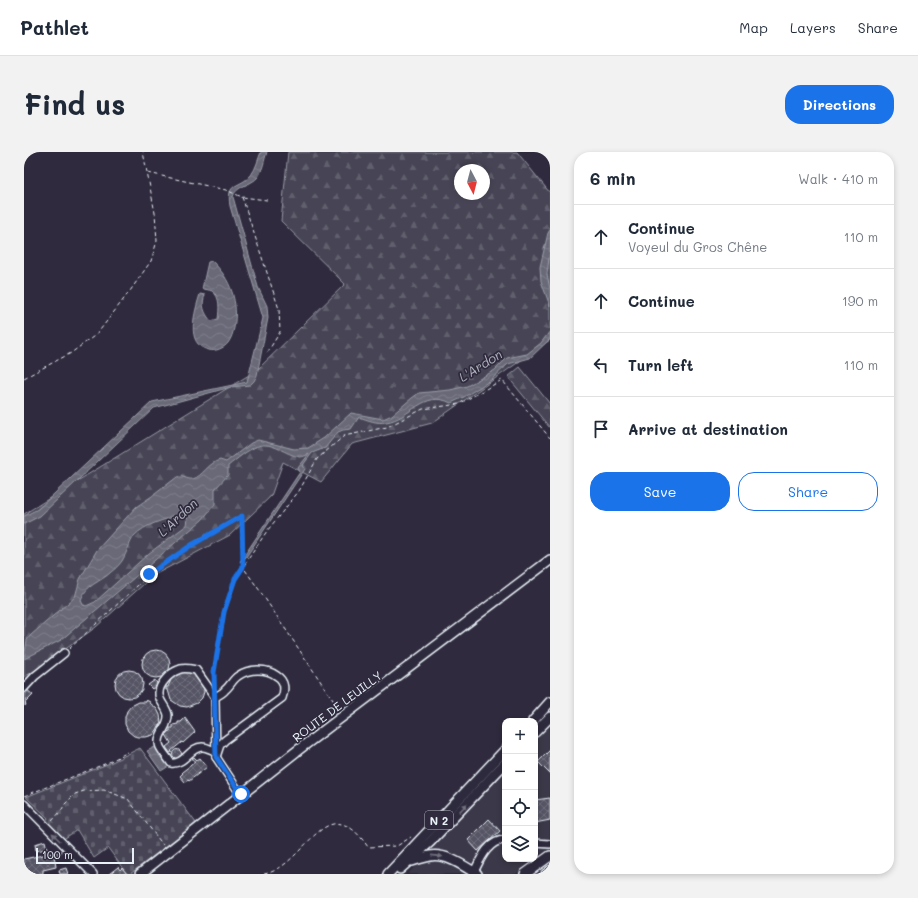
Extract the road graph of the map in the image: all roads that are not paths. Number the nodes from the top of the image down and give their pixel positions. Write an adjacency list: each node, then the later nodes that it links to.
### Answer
1 (550, 560): 12 (main road, ROUTE DE LEUILLY)
2 (64, 653): 3 (street)
3 (24, 688)
4 (215, 697): 10 (street); 10 (street); 10 (street)
5 (550, 702): 7 (main road)
6 (550, 717): 8 (main road)
7 (535, 718)
8 (538, 729)
9 (502, 753): 23 (main road, N 2)
10 (216, 754): 12 (street)
11 (502, 766): 18 (main road, one-way to 11)
12 (241, 794): 22 (main road, ROUTE DE LEUILLY)
13 (24, 804): 21 (street, one-way to 13)
14 (502, 840): 20 (street)
15 (538, 843): 16 (street)
16 (550, 844)
17 (550, 856): 25 (main road)
18 (408, 862): 20 (main road, one-way to 20); 24 (main road)
19 (550, 870): 26 (street)
20 (476, 873)
21 (93, 874)
22 (140, 874)
23 (388, 874)
24 (395, 874)
25 (525, 874)
26 (545, 874)

